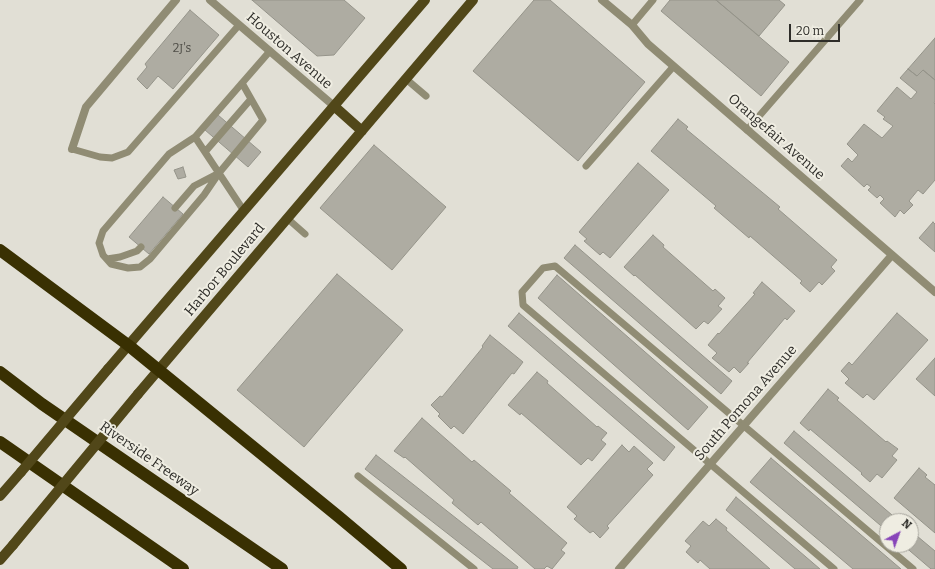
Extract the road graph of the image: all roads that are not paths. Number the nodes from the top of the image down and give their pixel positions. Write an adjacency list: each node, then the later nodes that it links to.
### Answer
1 (176, 0): 20 (street)
2 (210, 0): 8 (street, Houston Avenue)
3 (425, 0): 16 (main road, Harbor Boulevard)
4 (473, 0): 12 (main road, Harbor Boulevard)
5 (602, 0): 9 (street, Orangefair Avenue)
6 (654, 0): 9 (lane)
7 (860, 0): 17 (lane)
8 (238, 25): 10 (street, Houston Avenue); 20 (lane)
9 (632, 25): 11 (street, Orangefair Avenue)
10 (270, 51): 13 (lane); 16 (street, Houston Avenue)
11 (674, 67): 17 (street, Orangefair Avenue); 22 (lane)
12 (406, 79): 14 (lane); 18 (main road, Harbor Boulevard)
13 (242, 83): 15 (lane); 19 (lane)
14 (426, 96)
15 (251, 99): 21 (lane); 23 (lane)
16 (334, 106): 18 (main road); 25 (main road, Harbor Boulevard)
17 (746, 130): 30 (street, Orangefair Avenue)
18 (362, 131): 26 (main road, Harbor Boulevard)
19 (195, 137): 21 (lane); 31 (lane)
20 (72, 148)
21 (205, 152): 23 (lane)
22 (586, 166)
23 (219, 173): 24 (lane); 25 (lane); 31 (lane)
24 (175, 208)
25 (244, 211): 33 (main road, Harbor Boulevard)
26 (288, 219): 27 (lane); 34 (main road, Harbor Boulevard)
27 (305, 234)
28 (141, 247): 31 (lane)
29 (0, 250): 33 (highway)
30 (892, 255): 32 (street, Orangefair Avenue); 36 (street, South Pomona Avenue)
31 (107, 259)
32 (935, 292)
33 (128, 345): 34 (highway); 40 (main road, Harbor Boulevard, bridge)
34 (159, 371): 41 (main road, Harbor Boulevard, bridge); 44 (highway)
35 (0, 372): 43 (highway, Riverside Freeway)
36 (744, 425): 38 (street, South Pomona Avenue); 38 (lane); 48 (lane)
37 (0, 442): 42 (highway)
38 (710, 464): 46 (street, South Pomona Avenue); 47 (lane)
39 (358, 476): 45 (lane)
40 (0, 496)
41 (0, 560)
42 (183, 569)
43 (282, 569)
44 (401, 569)
45 (474, 569)
46 (619, 569)
47 (834, 569)
48 (913, 569)

